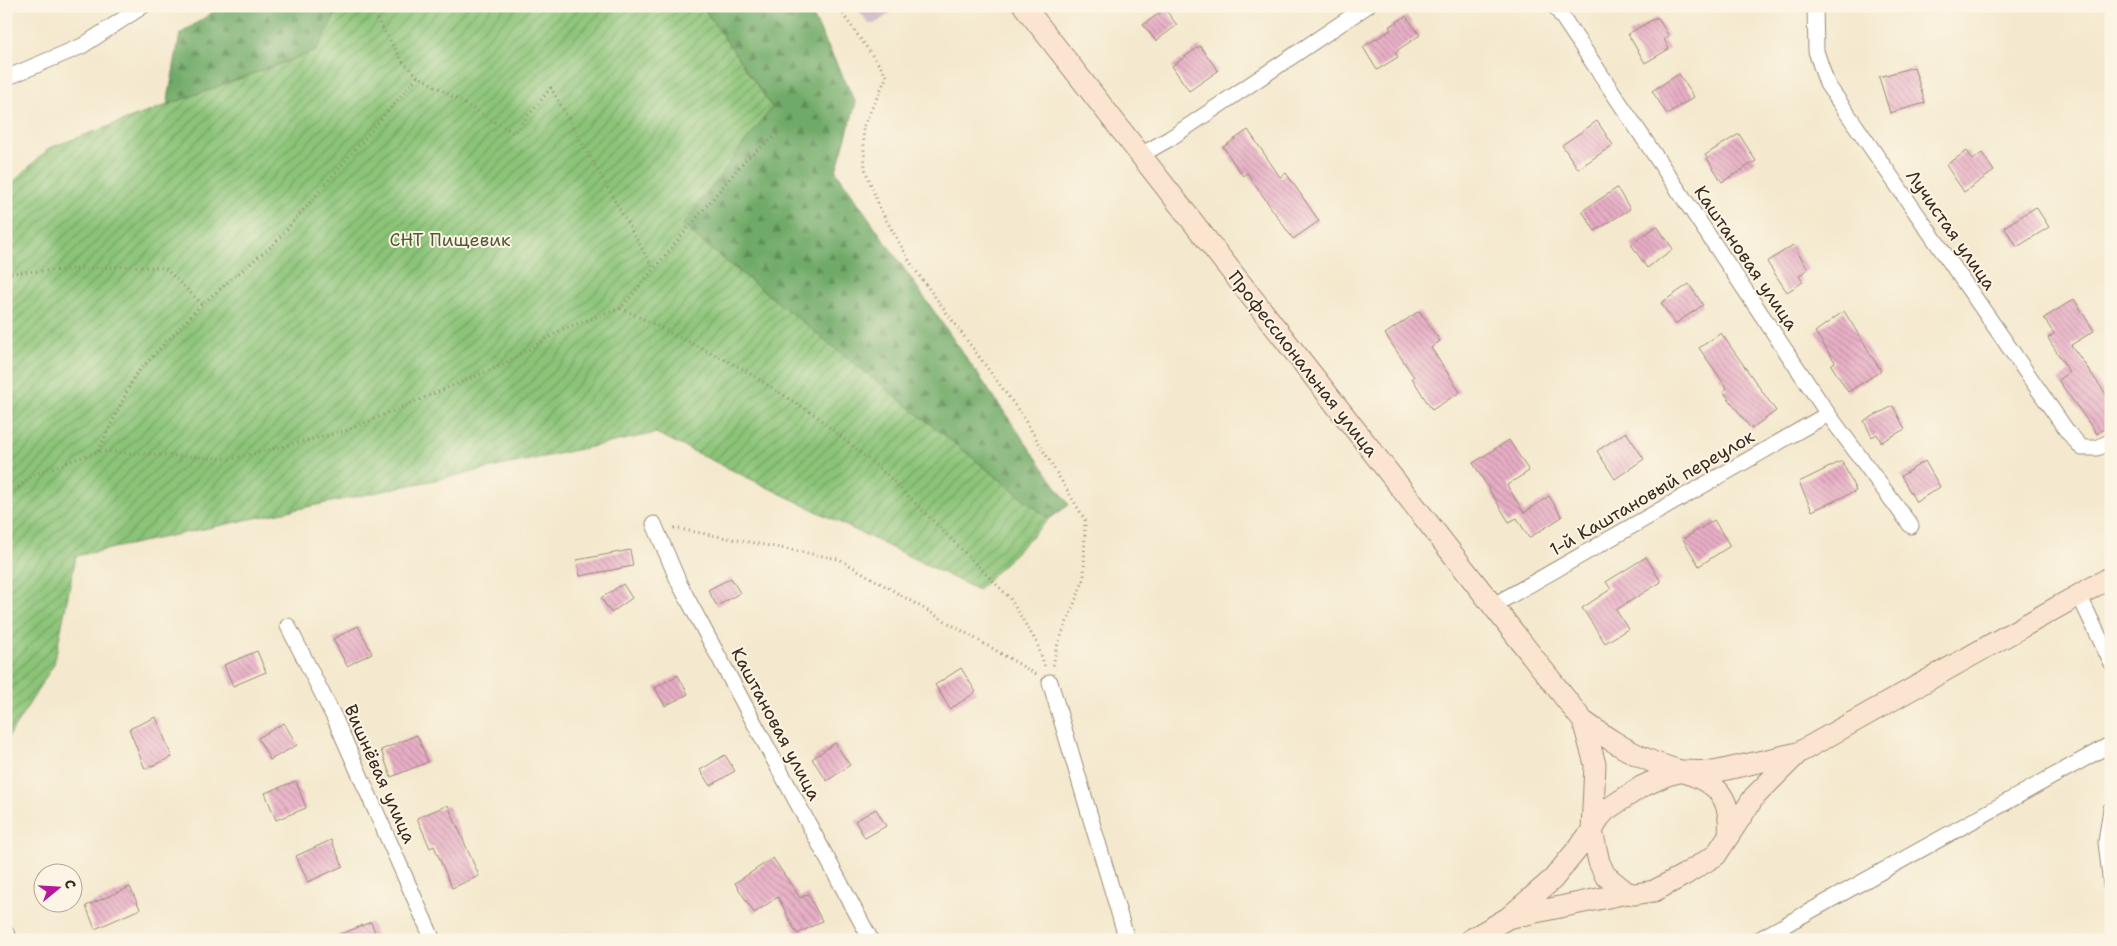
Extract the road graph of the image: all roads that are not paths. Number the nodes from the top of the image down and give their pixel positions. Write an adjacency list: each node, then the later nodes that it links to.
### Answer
1 (143, 6): 6 (street)
2 (1024, 6): 7 (main road, Профессиональная улица)
3 (1367, 6): 7 (street)
4 (1555, 6): 8 (street, Каштановая улица)
5 (1815, 6): 9 (street, Лучистая улица)
6 (6, 78)
7 (1139, 156): 14 (main road, Профессиональная улица)
8 (1828, 414): 11 (street, Каштановая улица); 14 (street, 1-й Каштановый переулок)
9 (2111, 441)
10 (654, 524): 31 (street, Каштановая улица)
11 (1911, 526)
12 (2111, 577): 13 (main road)
13 (2079, 595): 16 (street); 20 (main road)
14 (1494, 605): 18 (main road, Профессиональная улица)
15 (288, 626): 30 (street, Вишнёвая улица)
16 (2111, 662)
17 (1050, 682): 32 (street)
18 (1583, 722): 21 (main road); 23 (main road)
19 (2111, 744): 34 (street)
20 (1798, 753): 21 (main road); 24 (main road)
21 (1683, 771): 23 (main road); 24 (main road)
22 (2111, 809): 25 (street)
23 (1592, 831): 26 (main road); 27 (main road)
24 (1729, 835): 26 (main road)
25 (2111, 885)
26 (1627, 892): 27 (main road)
27 (1508, 918): 33 (main road)
28 (6, 933): 29 (street)
29 (10, 940)
30 (433, 940)
31 (870, 940)
32 (1127, 940)
33 (1470, 940)
34 (1758, 940)

